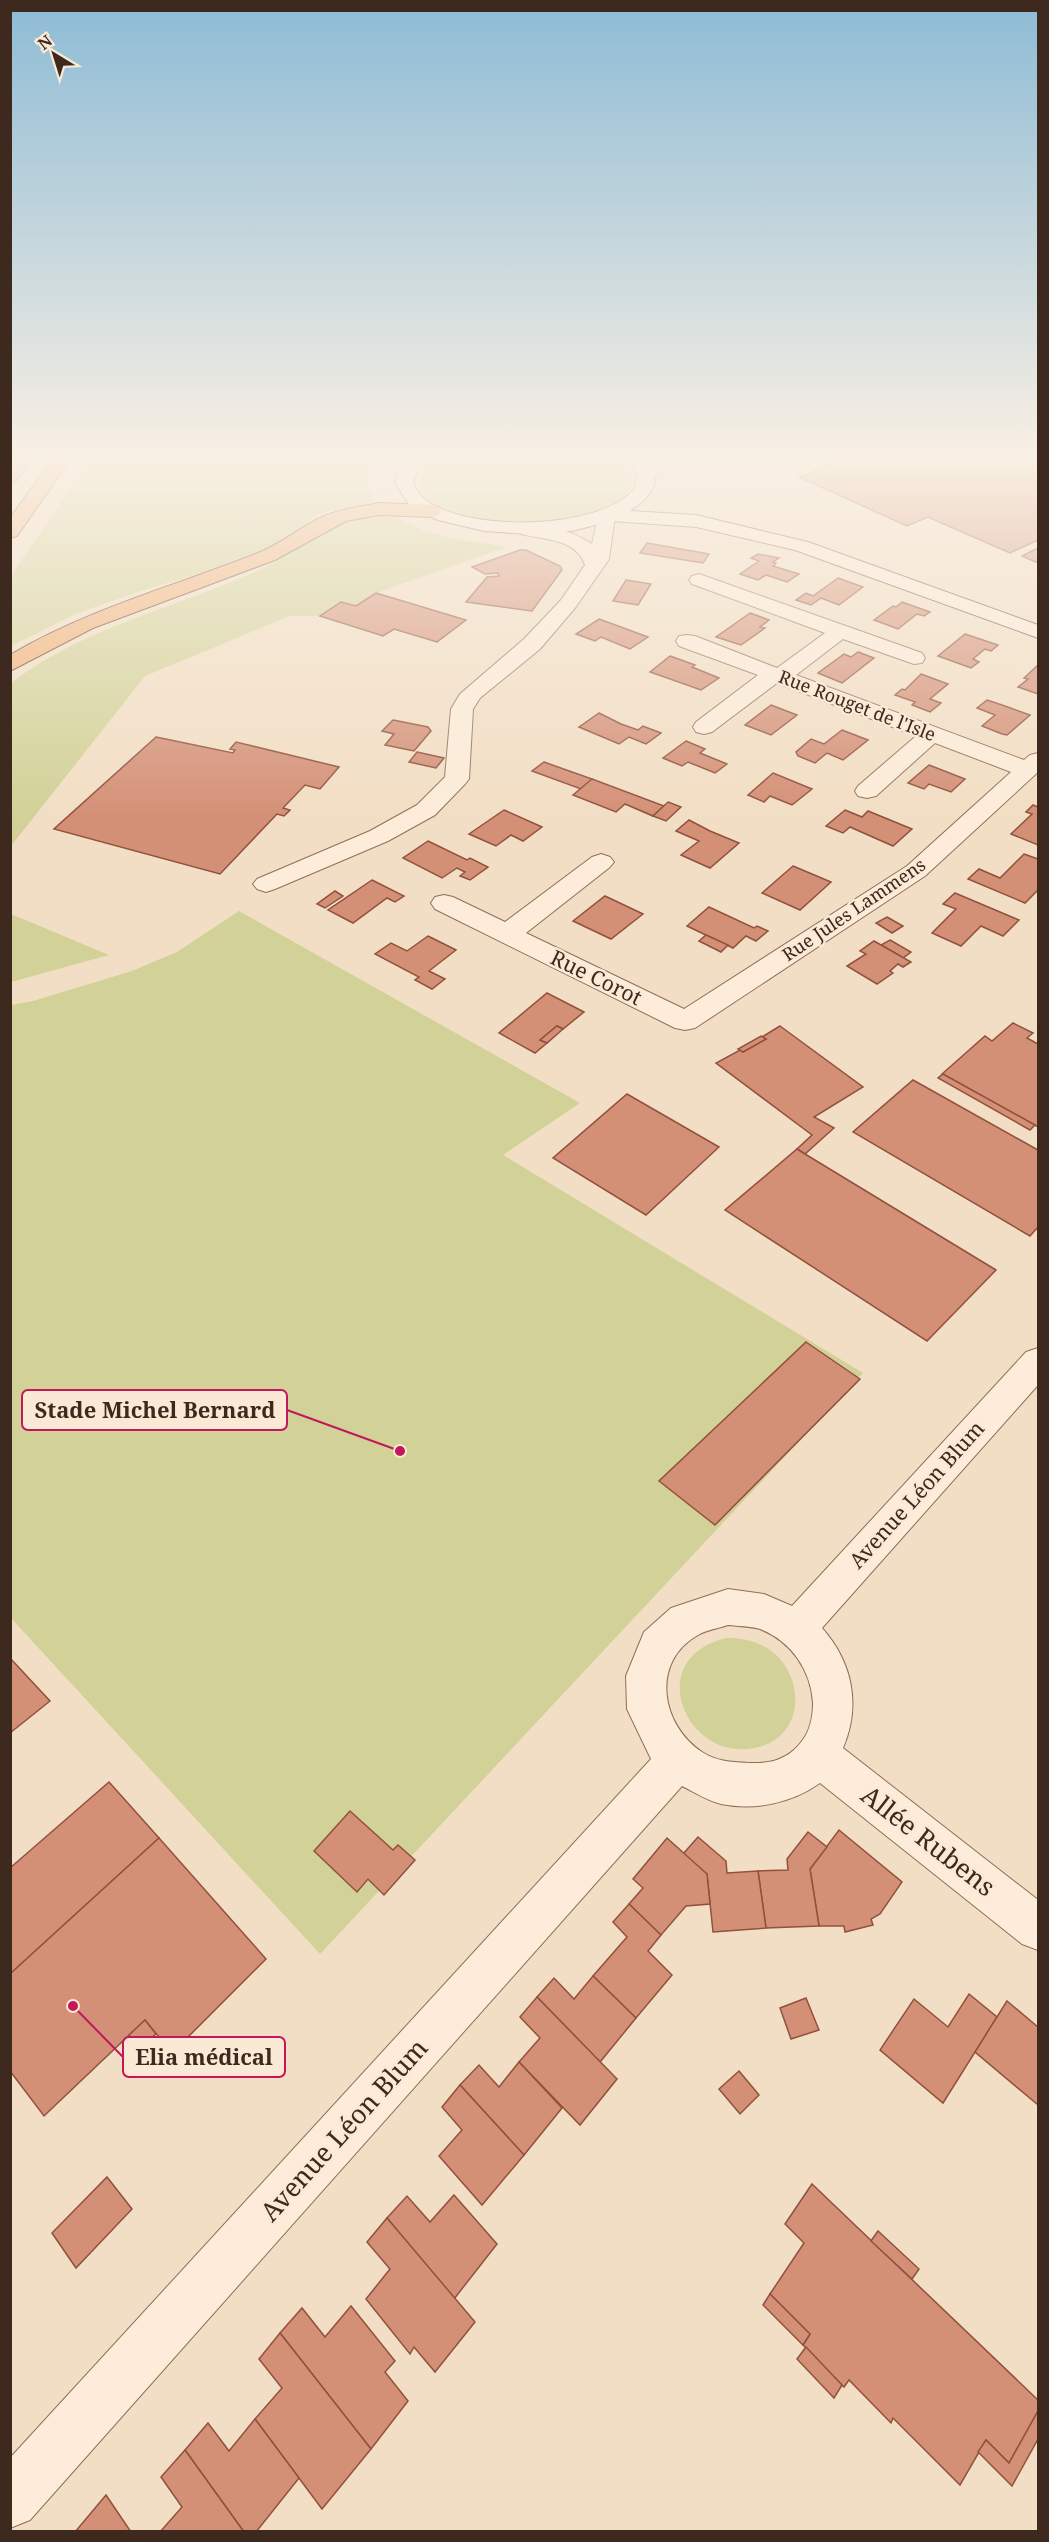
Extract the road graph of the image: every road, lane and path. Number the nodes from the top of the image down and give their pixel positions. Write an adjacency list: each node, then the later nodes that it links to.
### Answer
1 (207, 579): 9 (highway)
2 (585, 579): 17 (street)
3 (891, 579): 6 (street)
4 (699, 580): 5 (street)
5 (841, 631): 8 (street); 10 (street)
6 (1038, 632)
7 (687, 641): 10 (street, Rue Rouget de l'Isle)
8 (914, 658)
9 (10, 665)
10 (777, 675): 11 (street); 12 (street, Rue Rouget de l'Isle)
11 (704, 727)
12 (932, 734): 13 (street, Rue Rouget de l'Isle); 14 (street)
13 (1026, 772): 15 (street, Rue Rouget de l'Isle); 20 (street, Rue Jules Lammens)
14 (867, 791)
15 (1038, 795)
16 (601, 862): 19 (street)
17 (266, 884)
18 (444, 903): 19 (street, Rue Corot)
19 (507, 934): 20 (street, Rue Corot)
20 (685, 1021)
21 (1038, 1362): 22 (street, Avenue Léon Blum)
22 (796, 1629): 23 (street); 24 (street)
23 (818, 1755): 24 (street); 25 (street, Allée Rubens)
24 (678, 1760): 26 (street, Avenue Léon Blum)
25 (1038, 1928)
26 (10, 2500)

